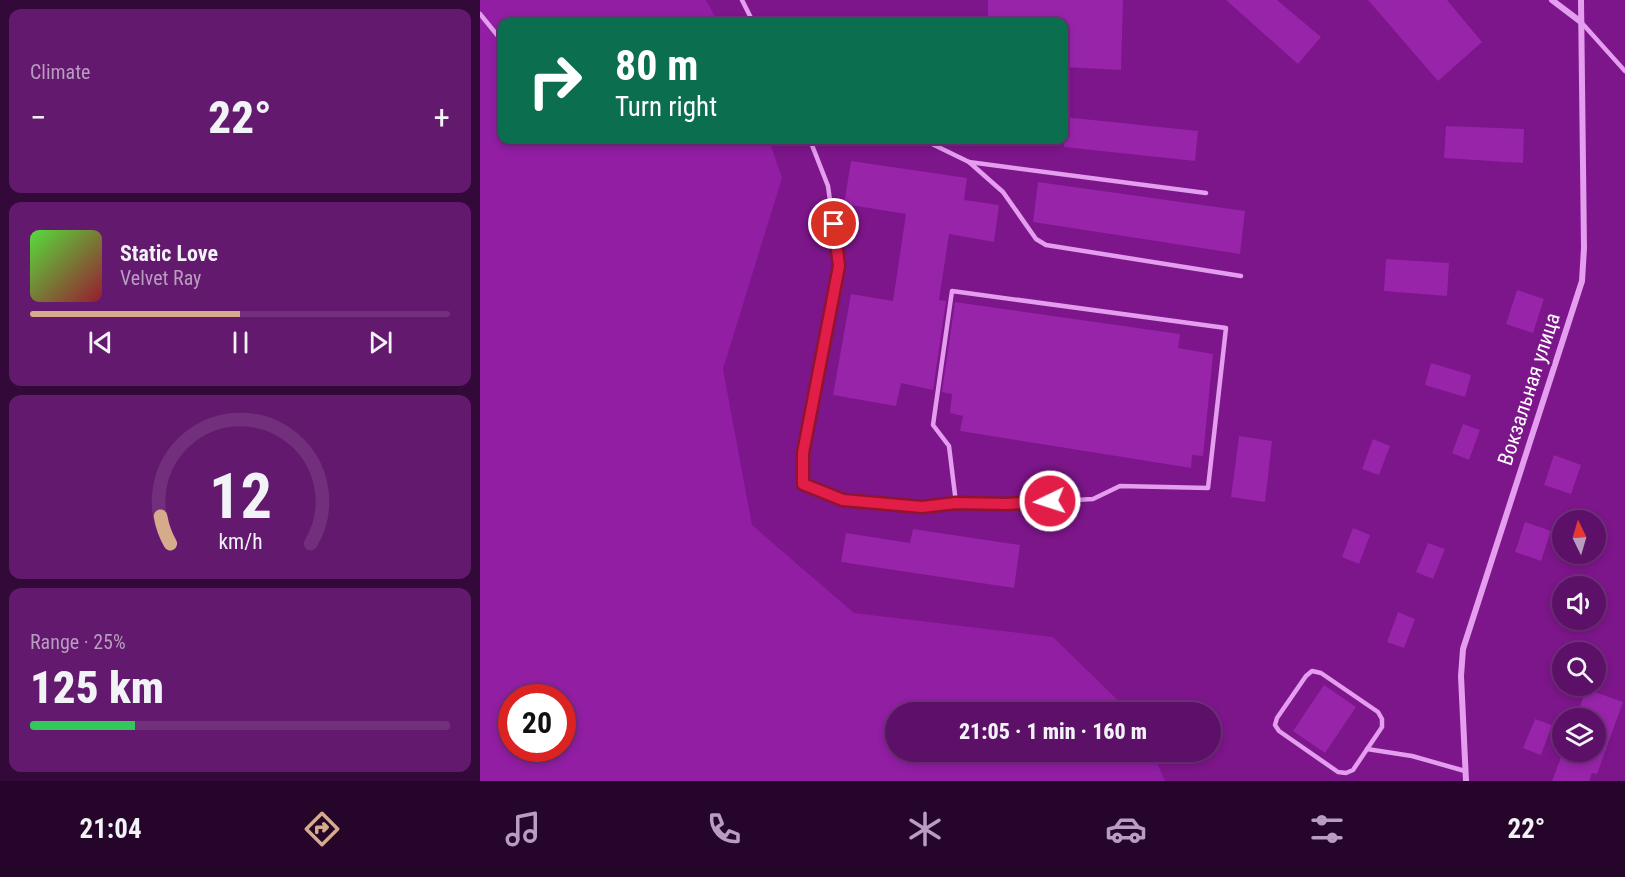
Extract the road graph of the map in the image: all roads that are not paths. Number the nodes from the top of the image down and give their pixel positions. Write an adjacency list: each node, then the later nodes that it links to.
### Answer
1 (742, 0): 5 (lane)
2 (1552, 0): 6 (street)
3 (1581, 0): 6 (street, Вокзальная улица)
4 (480, 14): 7 (lane)
5 (751, 18)
6 (1581, 22): 8 (lane); 16 (street, Вокзальная улица)
7 (498, 36)
8 (1625, 71)
9 (812, 144): 14 (lane)
10 (932, 144): 11 (lane)
11 (969, 162): 12 (lane); 13 (lane)
12 (1206, 193)
13 (1241, 276)
14 (956, 503): 14 (lane)
15 (1367, 749): 15 (lane); 16 (lane)
16 (1465, 771): 17 (street, Вокзальная улица)
17 (1466, 781)

